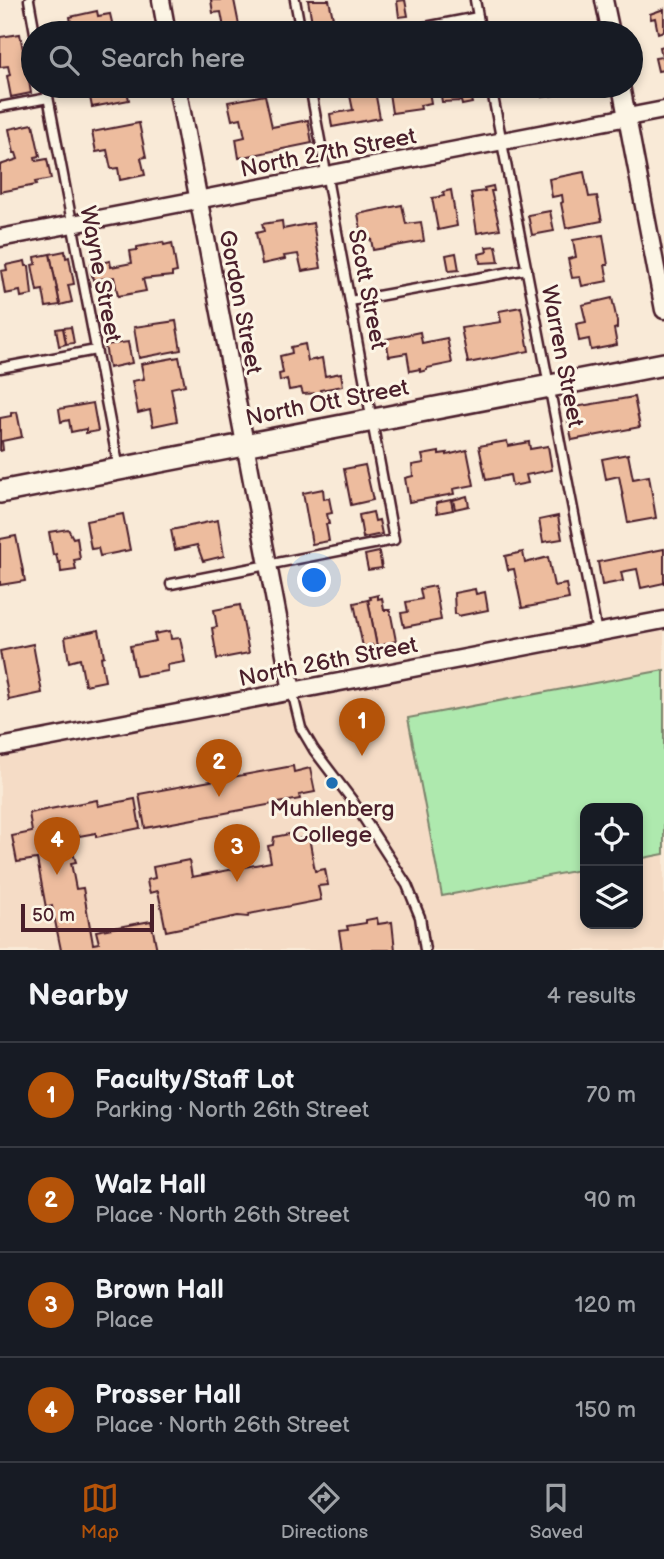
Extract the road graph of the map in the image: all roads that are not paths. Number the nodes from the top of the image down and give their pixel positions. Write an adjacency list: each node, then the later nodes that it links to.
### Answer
1 (29, 0): 7 (lane)
2 (161, 0): 8 (street)
3 (295, 0): 9 (lane)
4 (475, 0): 6 (lane)
5 (604, 0): 12 (street)
6 (478, 17): 10 (lane); 11 (lane)
7 (33, 21)
8 (165, 21)
9 (299, 21)
10 (457, 21)
11 (479, 21)
12 (608, 21)
13 (48, 98): 18 (lane); 24 (lane, Wayne Street)
14 (179, 98): 23 (street, Gordon Street)
15 (312, 98): 22 (lane, Scott Street)
16 (494, 98): 21 (lane, Warren Street)
17 (623, 98): 20 (street)
18 (0, 107)
19 (664, 110): 20 (street, North 27th Street)
20 (627, 117): 21 (street, North 27th Street); 28 (street)
21 (502, 141): 22 (street, North 27th Street); 26 (lane, Warren Street)
22 (327, 175): 23 (street, North 27th Street); 27 (lane, Scott Street)
23 (199, 200): 24 (street, North 27th Street); 34 (street, Gordon Street)
24 (72, 224): 25 (street, North 27th Street); 29 (lane, Wayne Street)
25 (0, 238)
26 (527, 269): 27 (lane); 32 (lane, Warren Street)
27 (350, 301): 33 (lane, Scott Street)
28 (664, 310)
29 (96, 350): 31 (lane); 35 (lane, Wayne Street)
30 (664, 364): 32 (street, North Ott Street)
31 (0, 368)
32 (550, 386): 33 (street, North Ott Street); 40 (lane, Warren Street)
33 (372, 420): 34 (street, North Ott Street); 37 (lane, Scott Street)
34 (245, 444): 35 (street, North Ott Street); 37 (street, Gordon Street)
35 (119, 469): 36 (street, North Ott Street)
36 (0, 492)
37 (268, 565): 38 (lane); 41 (street, Gordon Street)
38 (171, 584)
39 (664, 620): 40 (street, North 26th Street)
40 (597, 633): 41 (street, North 26th Street)
41 (292, 691): 42 (street, North 26th Street); 43 (lane)
42 (0, 747)
43 (425, 950)

